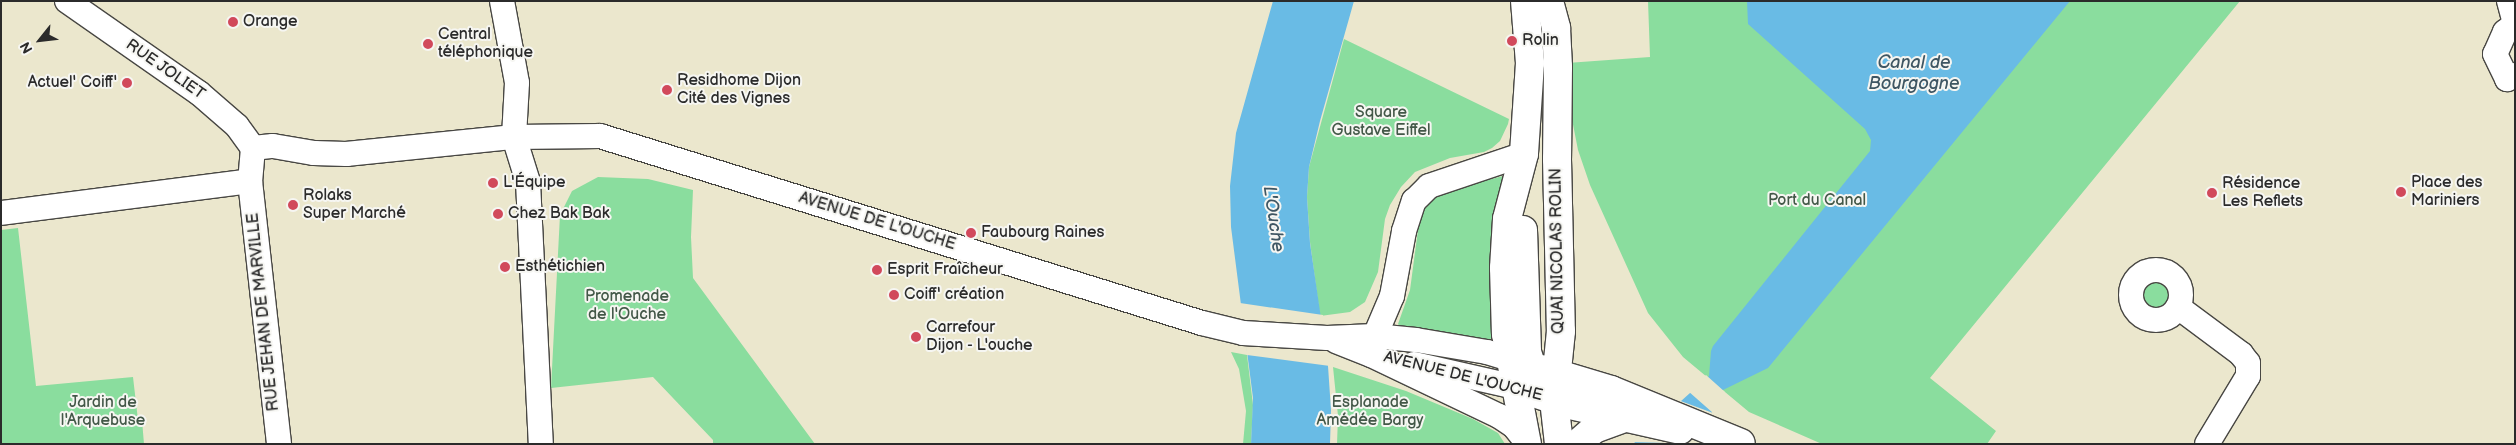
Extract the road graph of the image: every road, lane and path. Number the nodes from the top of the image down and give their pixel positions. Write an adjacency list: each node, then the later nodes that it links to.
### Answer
1 (67, 1): 11 (street, RUE JOLIET)
2 (502, 1): 10 (street)
3 (1525, 1): 8 (main road)
4 (1548, 1): 7 (main road, QUAI NICOLAS ROLIN)
5 (2509, 1): 6 (street)
6 (2515, 24): 9 (street)
7 (1557, 58): 8 (main road); 17 (main road, QUAI NICOLAS ROLIN)
8 (1530, 63): 12 (main road)
9 (2515, 75)
10 (514, 137): 11 (street, AVENUE DE L'OUCHE); 16 (street, AVENUE DE L'OUCHE); 21 (street)
11 (253, 148): 13 (street, RUE JEHAN DE MARVILLE)
12 (1524, 154): 16 (street); 17 (main road)
13 (250, 180): 14 (street); 20 (street, RUE JEHAN DE MARVILLE)
14 (1, 213)
15 (2178, 307): 25 (street)
16 (1373, 345): 17 (street, AVENUE DE L'OUCHE); 19 (street, AVENUE DE L'OUCHE)
17 (1533, 380): 18 (main road); 19 (main road); 22 (main road, QUAI NICOLAS ROLIN)
18 (1637, 415): 23 (main road); 24 (main road)
19 (1532, 442)
20 (279, 444)
21 (542, 444)
22 (1559, 444)
23 (1577, 444)
24 (1741, 444)
25 (2207, 444)

